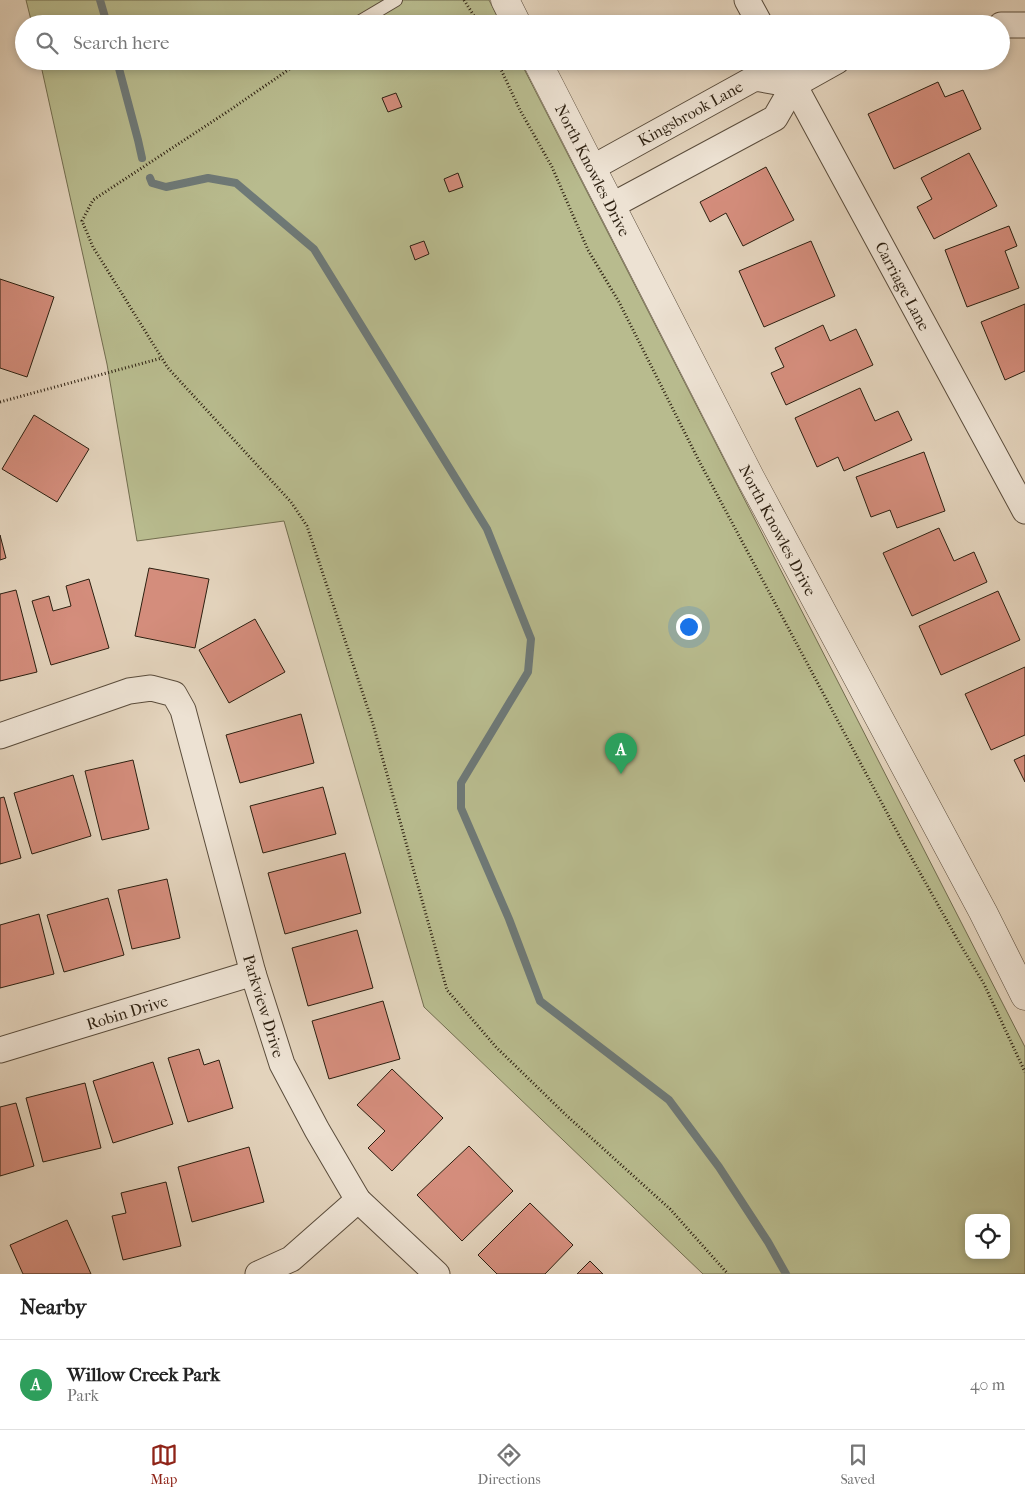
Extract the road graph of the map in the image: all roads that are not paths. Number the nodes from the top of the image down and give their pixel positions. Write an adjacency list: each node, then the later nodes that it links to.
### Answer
1 (396, 0): 4 (lane)
2 (505, 0): 5 (street)
3 (747, 0): 6 (street)
4 (371, 15)
5 (512, 15)
6 (755, 15)
7 (1010, 25): 8 (street)
8 (1025, 25)
9 (542, 70): 13 (street, North Knowles Drive)
10 (786, 70): 12 (street, Carriage Lane)
11 (820, 70): 12 (street)
12 (794, 84): 13 (street, Kingsbrook Lane); 14 (street); 15 (street, Carriage Lane)
13 (592, 168): 14 (street, North Knowles Drive)
14 (611, 206): 18 (street, North Knowles Drive)
15 (1025, 512)
16 (0, 736): 17 (street, Parkview Drive)
17 (253, 974): 19 (street, Robin Drive); 20 (street, Parkview Drive)
18 (1025, 996)
19 (0, 1050)
20 (358, 1200): 21 (street); 22 (street, Parkview Drive)
21 (258, 1274)
22 (437, 1274)

